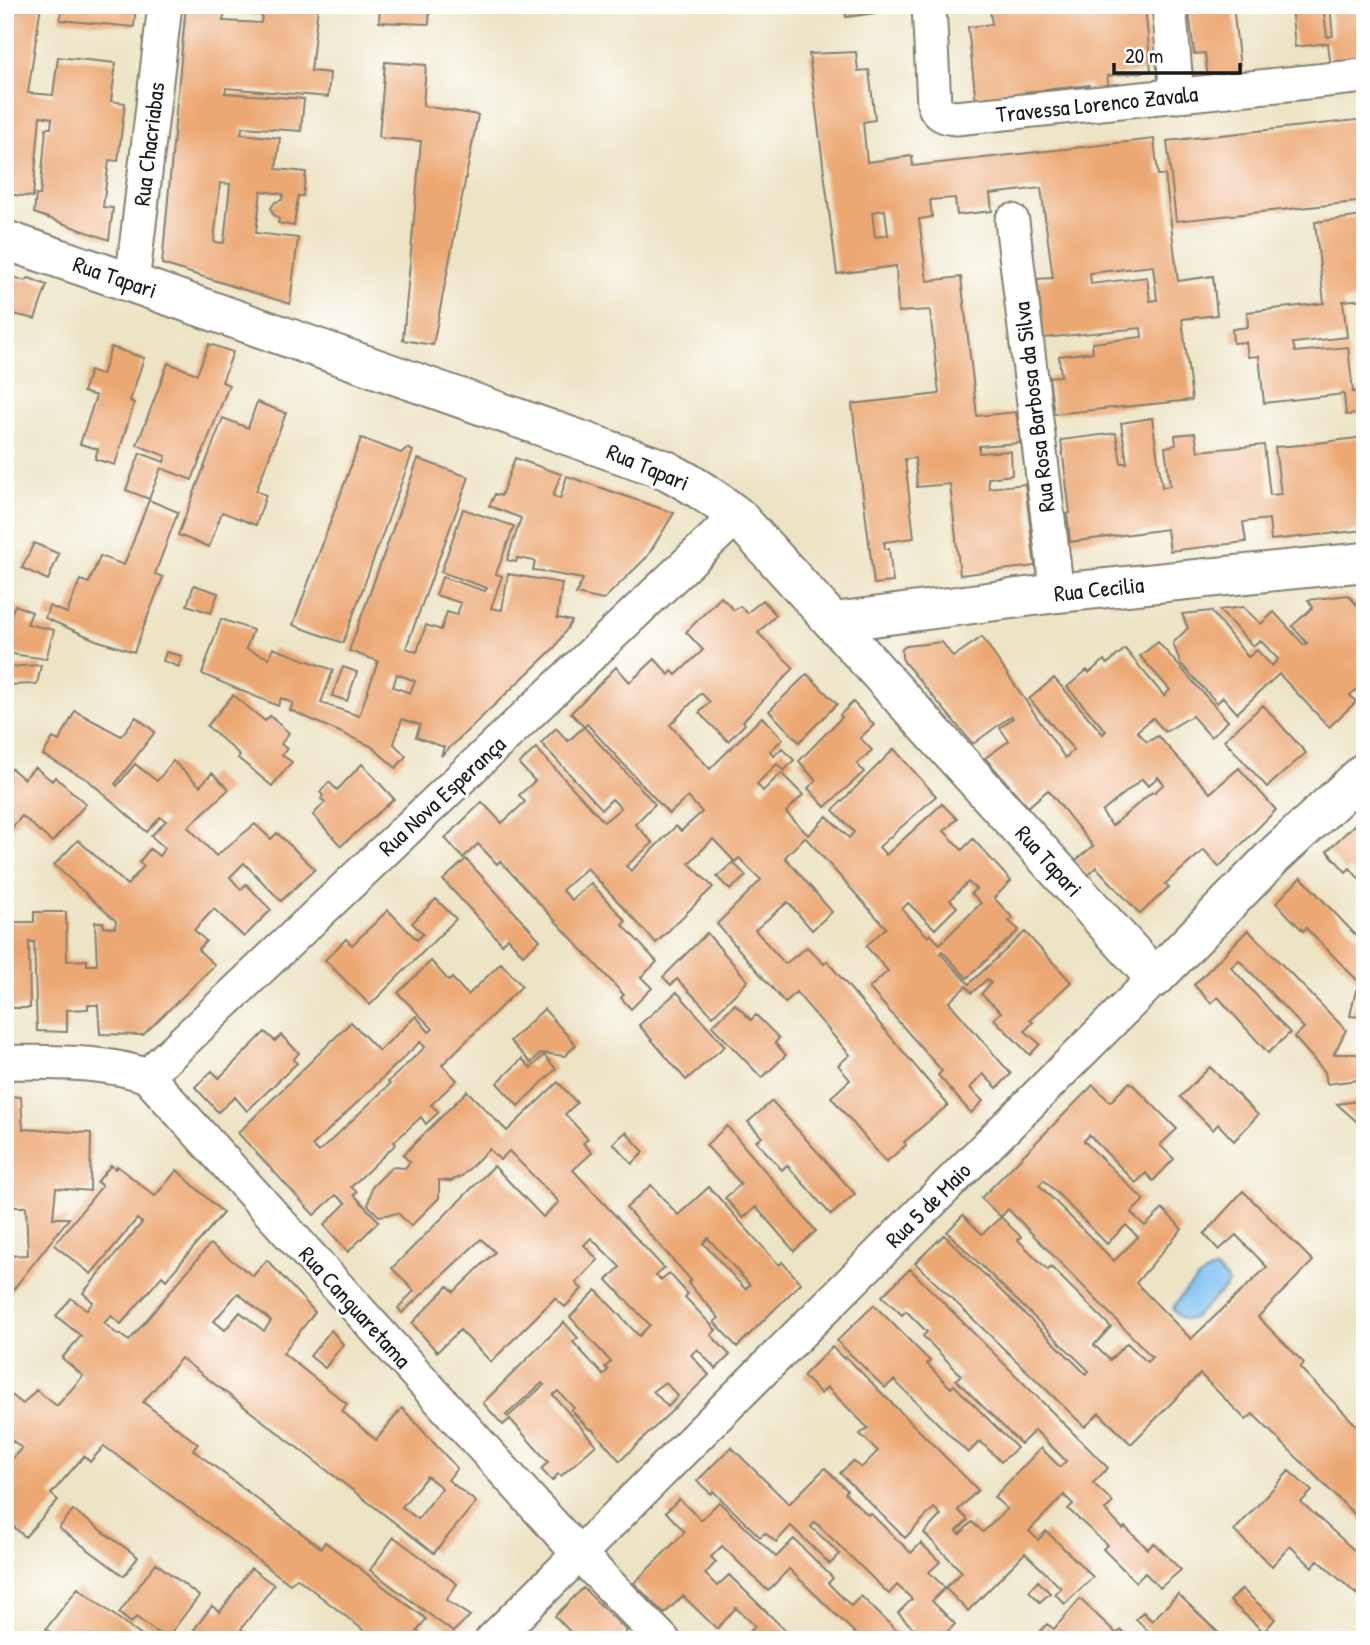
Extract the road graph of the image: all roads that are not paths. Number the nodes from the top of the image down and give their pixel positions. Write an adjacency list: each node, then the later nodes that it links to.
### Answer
1 (165, 5): 8 (street, Rua Chacriabas)
2 (929, 5): 5 (street, Travessa Lorenco Zavala)
3 (1169, 5): 5 (street)
4 (1365, 76): 5 (street, Travessa Lorenco Zavala)
5 (1177, 96)
6 (1012, 221): 11 (street, Rua Rosa Barbosa da Silva)
7 (5, 240): 8 (street, Rua Tapari)
8 (132, 283): 9 (street, Rua Tapari)
9 (737, 516): 12 (street, Rua Tapari); 16 (street, Rua Nova Esperança)
10 (1365, 562): 11 (street, Rua Cecilia)
11 (1057, 593): 12 (street, Rua Cecilia)
12 (834, 622): 14 (street, Rua Tapari)
13 (1365, 772): 14 (street, Rua 5 de Maio)
14 (1155, 978): 17 (street, Rua 5 de Maio)
15 (5, 1062): 16 (street)
16 (147, 1076): 17 (street, Rua Canguaretama)
17 (579, 1554): 18 (street, Rua 5 de Maio); 19 (street, Rua Canguaretama)
18 (492, 1640)
19 (663, 1640)

